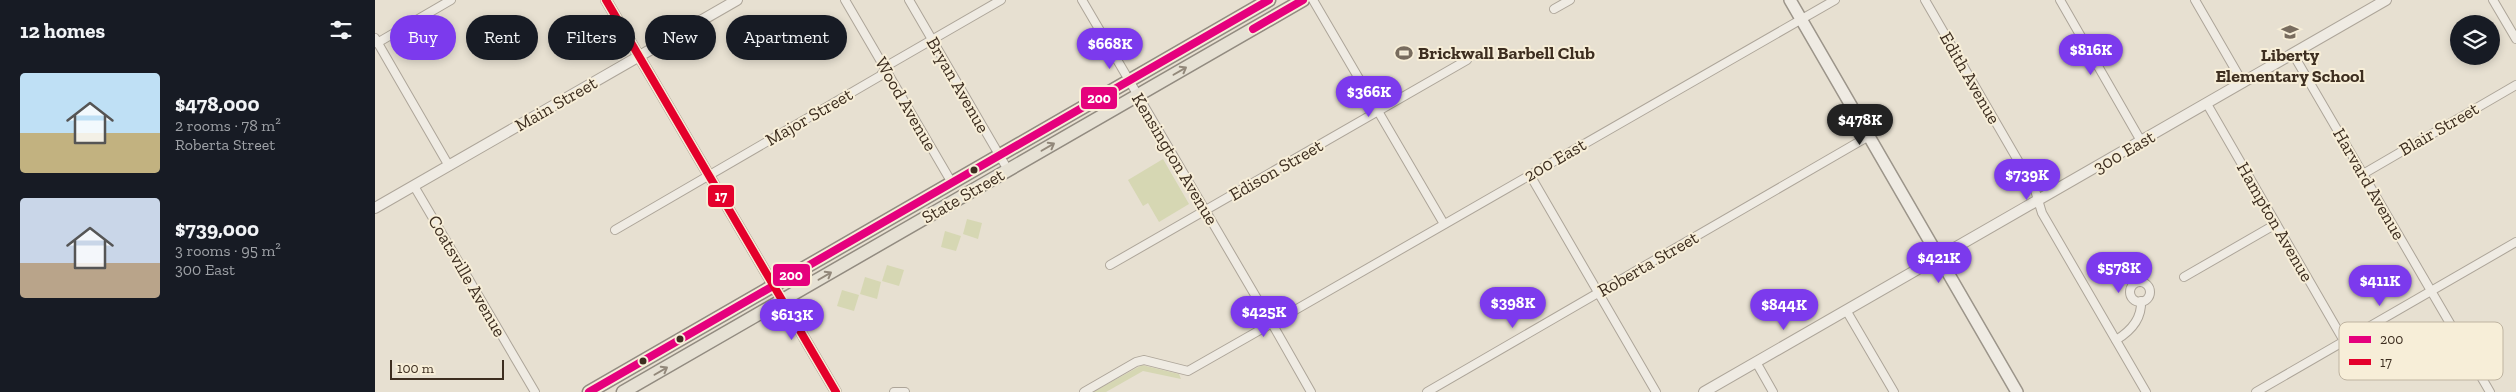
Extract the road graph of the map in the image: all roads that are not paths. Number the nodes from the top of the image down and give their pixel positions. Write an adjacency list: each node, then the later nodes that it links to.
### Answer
1 (451, 0): 23 (street)
2 (606, 0): 25 (street)
3 (737, 0): 25 (street, Main Street)
4 (845, 0): 27 (street, Wood Avenue)
5 (909, 0): 22 (street, Bryan Avenue)
6 (1001, 0): 22 (street, Major Street)
7 (1082, 0): 28 (street, Kensington Avenue)
8 (1269, 0): 28 (main road, State Street)
9 (1303, 0): 31 (main road, State Street, one-way to 9)
10 (1313, 0): 33 (street)
11 (1570, 0): 19 (street)
12 (1790, 0): 20 (main road)
13 (1835, 0): 20 (street, 200 East)
14 (1925, 0): 44 (street, Edith Avenue)
15 (2060, 0): 35 (street)
16 (2195, 0): 29 (street)
17 (2386, 0): 24 (street, 300 East)
18 (2493, 0): 21 (street)
19 (1554, 9)
20 (1801, 20): 34 (main road); 41 (street, 200 East)
21 (2516, 39)
22 (932, 40): 27 (street, Major Street); 36 (street, Bryan Avenue)
23 (376, 41): 37 (street)
24 (2293, 54): 29 (street, 300 East); 39 (street, Harvard Avenue)
25 (639, 56): 37 (street, Main Street); 40 (street)
26 (1467, 60): 33 (street, Edison Street)
27 (886, 70): 40 (street, Major Street); 42 (street, Wood Avenue)
28 (1129, 81): 31 (street, Kensington Avenue); 36 (main road, State Street)
29 (2243, 83): 32 (street, 300 East)
30 (2516, 85): 39 (street, Blair Street)
31 (1137, 96): 38 (main road, State Street, one-way to 31); 46 (street, Kensington Avenue)
32 (2207, 104): 35 (street, 300 East); 48 (street, Hampton Avenue)
33 (1378, 111): 46 (street, Edison Street); 47 (street)
34 (1869, 136): 51 (main road); 58 (street, Roberta Street)
35 (2141, 141): 44 (street, 300 East)
36 (999, 156): 38 (street, Bryan Avenue); 42 (main road, State Street)
37 (449, 166): 43 (street, Main Street)
38 (1008, 170): 59 (main road, State Street, one-way to 38)
39 (2363, 174): 57 (street, Harvard Avenue)
40 (709, 175): 49 (street, Major Street); 56 (street)
41 (1530, 175): 47 (street, 200 East); 58 (street)
42 (952, 183): 56 (main road, State Street)
43 (414, 186): 45 (street, Main Street); 70 (street, Coatsville Avenue)
44 (2039, 201): 51 (street, 300 East); 66 (street, Edith Avenue)
45 (375, 208)
46 (1205, 211): 53 (street, Edison Street); 64 (street, Kensington Avenue)
47 (1444, 224): 64 (street, 200 East)
48 (2276, 224): 54 (street); 65 (street, Hampton Avenue)
49 (615, 230)
50 (2516, 242): 57 (street)
51 (1939, 258): 61 (street, 300 East); 83 (main road)
52 (2135, 260): 55 (street)
53 (1110, 266)
54 (2183, 277)
55 (2139, 282): 60 (street); 60 (street)
56 (774, 286): 59 (street); 71 (main road, State Street)
57 (2431, 291): 62 (street); 63 (street, Harvard Avenue)
58 (1599, 293): 78 (street, Roberta Street); 79 (street)
59 (783, 300): 72 (main road, State Street, one-way to 59); 73 (street)
60 (2141, 301): 66 (street)
61 (1846, 310): 68 (street, 300 East); 82 (street)
62 (2377, 322)
63 (2449, 322)
64 (1271, 323): 76 (street, 200 East); 77 (street, Kensington Avenue)
65 (2339, 332)
66 (2116, 340): 84 (street, Edith Avenue)
67 (2339, 344): 85 (street)
68 (1756, 362): 80 (street, 300 East); 81 (street)
69 (2483, 380): 86 (street, Harvard Avenue)
70 (535, 392)
71 (589, 392)
72 (623, 392)
73 (835, 392)
74 (894, 392): 75 (street)
75 (905, 392)
76 (1084, 392)
77 (1311, 392)
78 (1427, 392)
79 (1656, 392)
80 (1704, 392)
81 (1773, 392)
82 (1894, 392)
83 (2017, 392)
84 (2146, 392)
85 (2256, 392)
86 (2490, 392)

